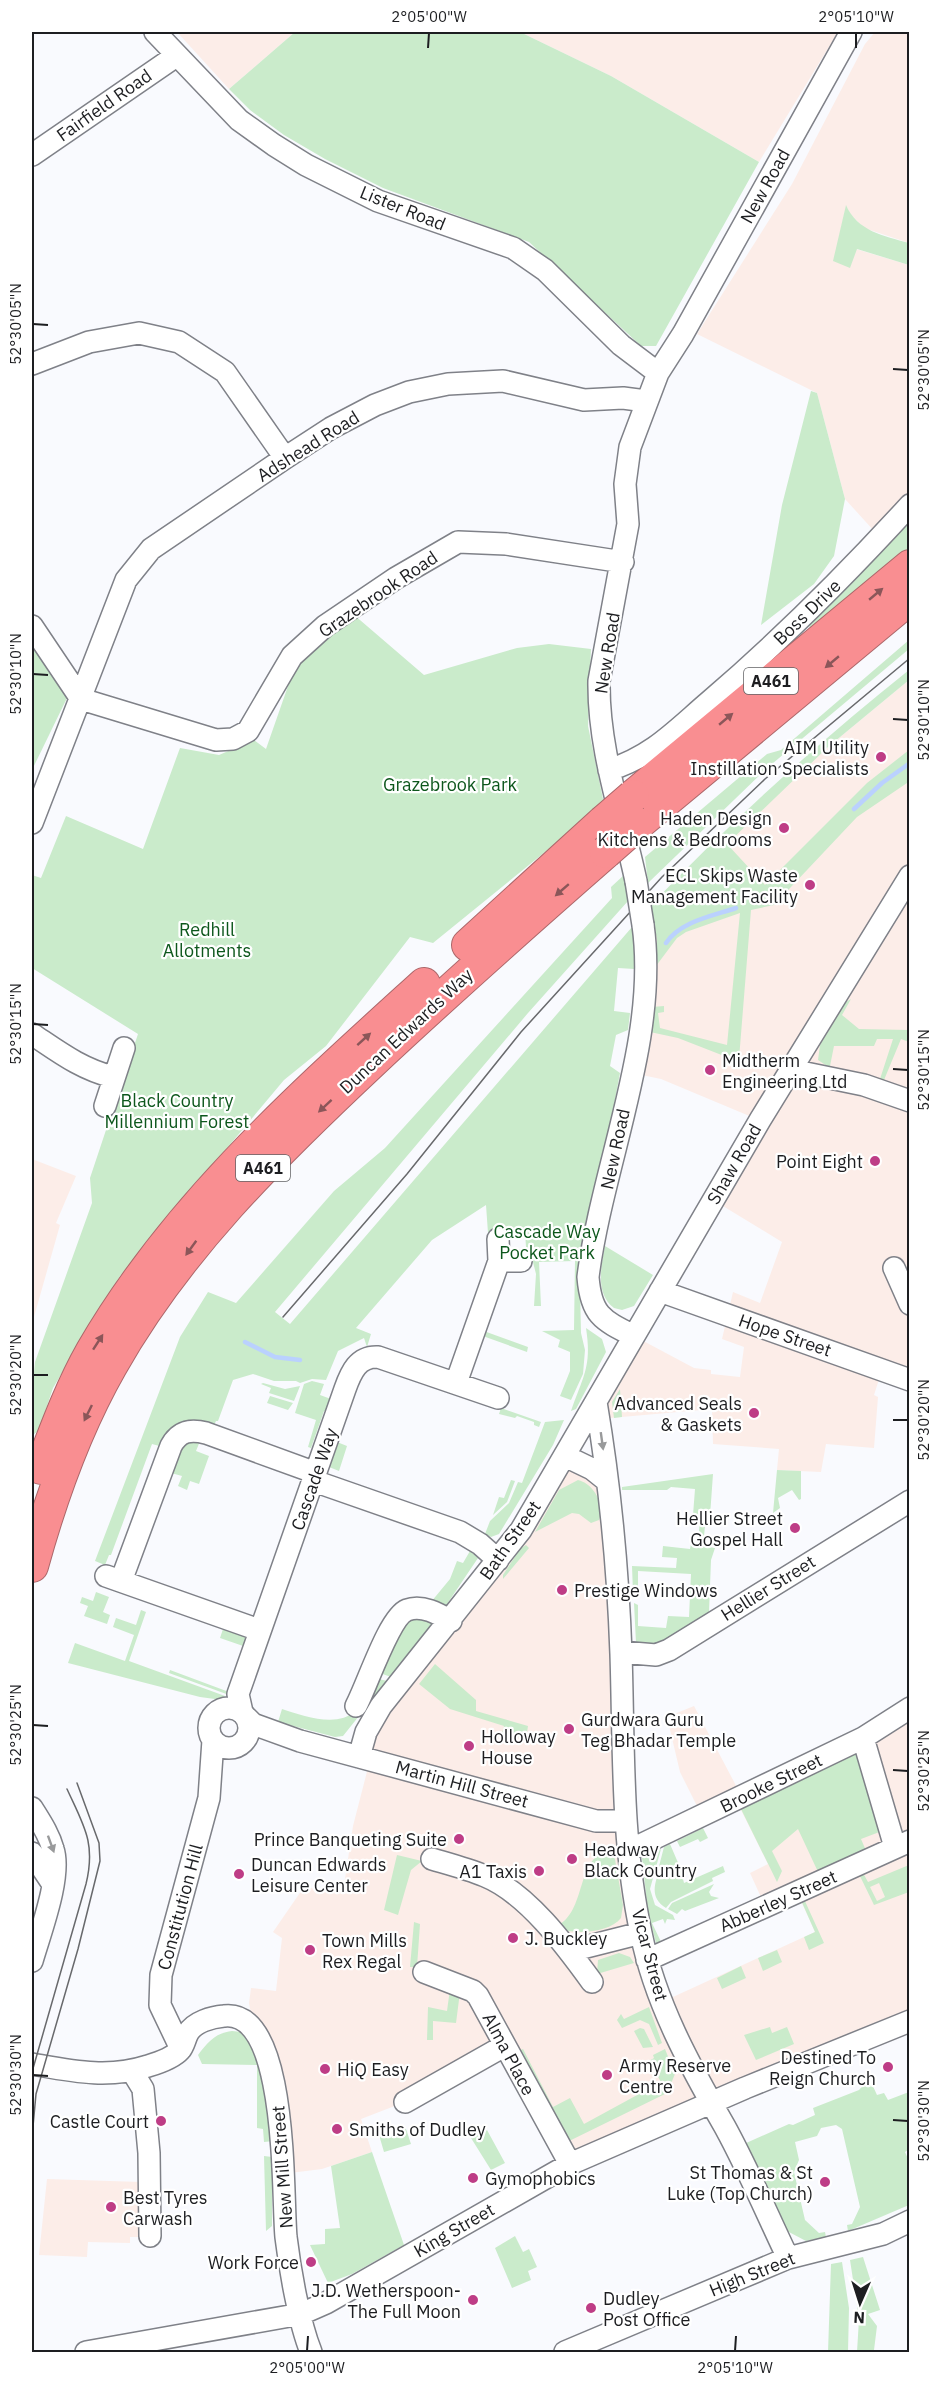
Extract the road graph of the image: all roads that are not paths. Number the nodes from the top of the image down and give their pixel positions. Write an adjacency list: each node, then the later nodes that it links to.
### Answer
1 (155, 32): 3 (street, Lister Road)
2 (851, 32): 6 (street, New Road)
3 (176, 56): 4 (street, Fairfield Road); 6 (street, Lister Road)
4 (32, 155)
5 (32, 364): 8 (street)
6 (658, 373): 7 (street, New Road)
7 (646, 401): 8 (street, Adshead Road); 10 (street, New Road)
8 (285, 458): 14 (street, Adshead Road)
9 (909, 505): 15 (street, Boss Drive)
10 (623, 562): 14 (street, Grazebrook Road); 15 (street, New Road)
11 (909, 566): 16 (highway, Duncan Edwards Way / A461, one-way to 11)
12 (909, 597): 16 (highway, Duncan Edwards Way / A461, one-way to 16)
13 (32, 626): 14 (street)
14 (81, 699): 17 (street, Adshead Road)
15 (609, 770): 32 (street, New Road, bridge)
16 (635, 810): 18 (highway, Duncan Edwards Way / A461, bridge)
17 (32, 823)
18 (604, 837): 40 (highway, Duncan Edwards Way / A461, one-way to 18); 43 (highway, Duncan Edwards Way / A461, one-way to 43)
19 (909, 876): 22 (street, Shaw Road)
20 (32, 1034): 23 (street)
21 (124, 1048): 23 (street)
22 (791, 1070): 24 (street); 30 (street, Shaw Road)
23 (113, 1077): 25 (street)
24 (909, 1101)
25 (105, 1106)
26 (498, 1239): 27 (street)
27 (500, 1261): 28 (street); 34 (street)
28 (521, 1261)
29 (894, 1268): 31 (street)
30 (660, 1291): 32 (street, Shaw Road); 33 (street, Hope Street)
31 (909, 1304)
32 (634, 1336): 36 (street, Shaw Road)
33 (909, 1380)
34 (456, 1383): 35 (street, Cascade Way); 38 (street, Cascade Way)
35 (498, 1398)
36 (596, 1402): 37 (street, Shaw Road); 39 (street, Vicar Street, one-way to 39)
37 (565, 1456): 39 (street); 42 (street, Bath Street)
38 (315, 1477): 42 (street); 45 (street, Cascade Way); 45 (street)
39 (607, 1481): 46 (street, Vicar Street)
40 (32, 1491)
41 (909, 1501): 46 (street, Hellier Street)
42 (498, 1560): 44 (street, Bath Street)
43 (32, 1566)
44 (451, 1621): 47 (street); 54 (street, Bath Street)
45 (259, 1630): 48 (street, Cascade Way)
46 (621, 1652): 57 (street, Vicar Street)
47 (356, 1706)
48 (238, 1708): 51 (street); 52 (street, Martin Hill Street); 53 (street)
49 (909, 1708): 50 (street, Brooke Street)
50 (863, 1738): 58 (street); 59 (street, Brooke Street)
51 (213, 1740): 53 (street, Martin Hill Street); 55 (street, Constitution Hill)
52 (300, 1741): 53 (street, Martin Hill Street); 54 (street, Martin Hill Street)
53 (240, 1744): 55 (street, Constitution Hill)
54 (359, 1757): 57 (street, Martin Hill Street)
55 (208, 1798): 71 (street, Constitution Hill)
56 (32, 1808): 62 (street, one-way to 62)
57 (625, 1821): 59 (street, Vicar Street)
58 (902, 1844): 65 (street, Abberley Street)
59 (628, 1851): 63 (street, Vicar Street)
60 (32, 1853): 62 (street)
61 (432, 1858): 64 (street)
62 (52, 1883): 66 (street)
63 (641, 1933): 64 (street); 65 (street, Vicar Street)
64 (570, 1951): 68 (street)
65 (647, 1960): 75 (street, Vicar Street)
66 (32, 1961)
67 (424, 1972): 70 (street, Alma Place)
68 (592, 1982)
69 (909, 2021): 75 (street, King Street)
70 (504, 2046): 74 (street); 76 (street, Alma Place)
71 (181, 2049): 73 (street); 80 (street, New Mill Street)
72 (32, 2064): 73 (street)
73 (132, 2072): 78 (street)
74 (405, 2102)
75 (710, 2103): 76 (street, King Street); 79 (street, Vicar Street)
76 (570, 2164): 80 (street, King Street)
77 (909, 2221): 79 (street, High Street)
78 (150, 2236)
79 (788, 2258): 83 (street, High Street)
80 (301, 2314): 81 (street, King Street); 82 (street, New Mill Street)
81 (86, 2352)
82 (311, 2352)
83 (565, 2352)

